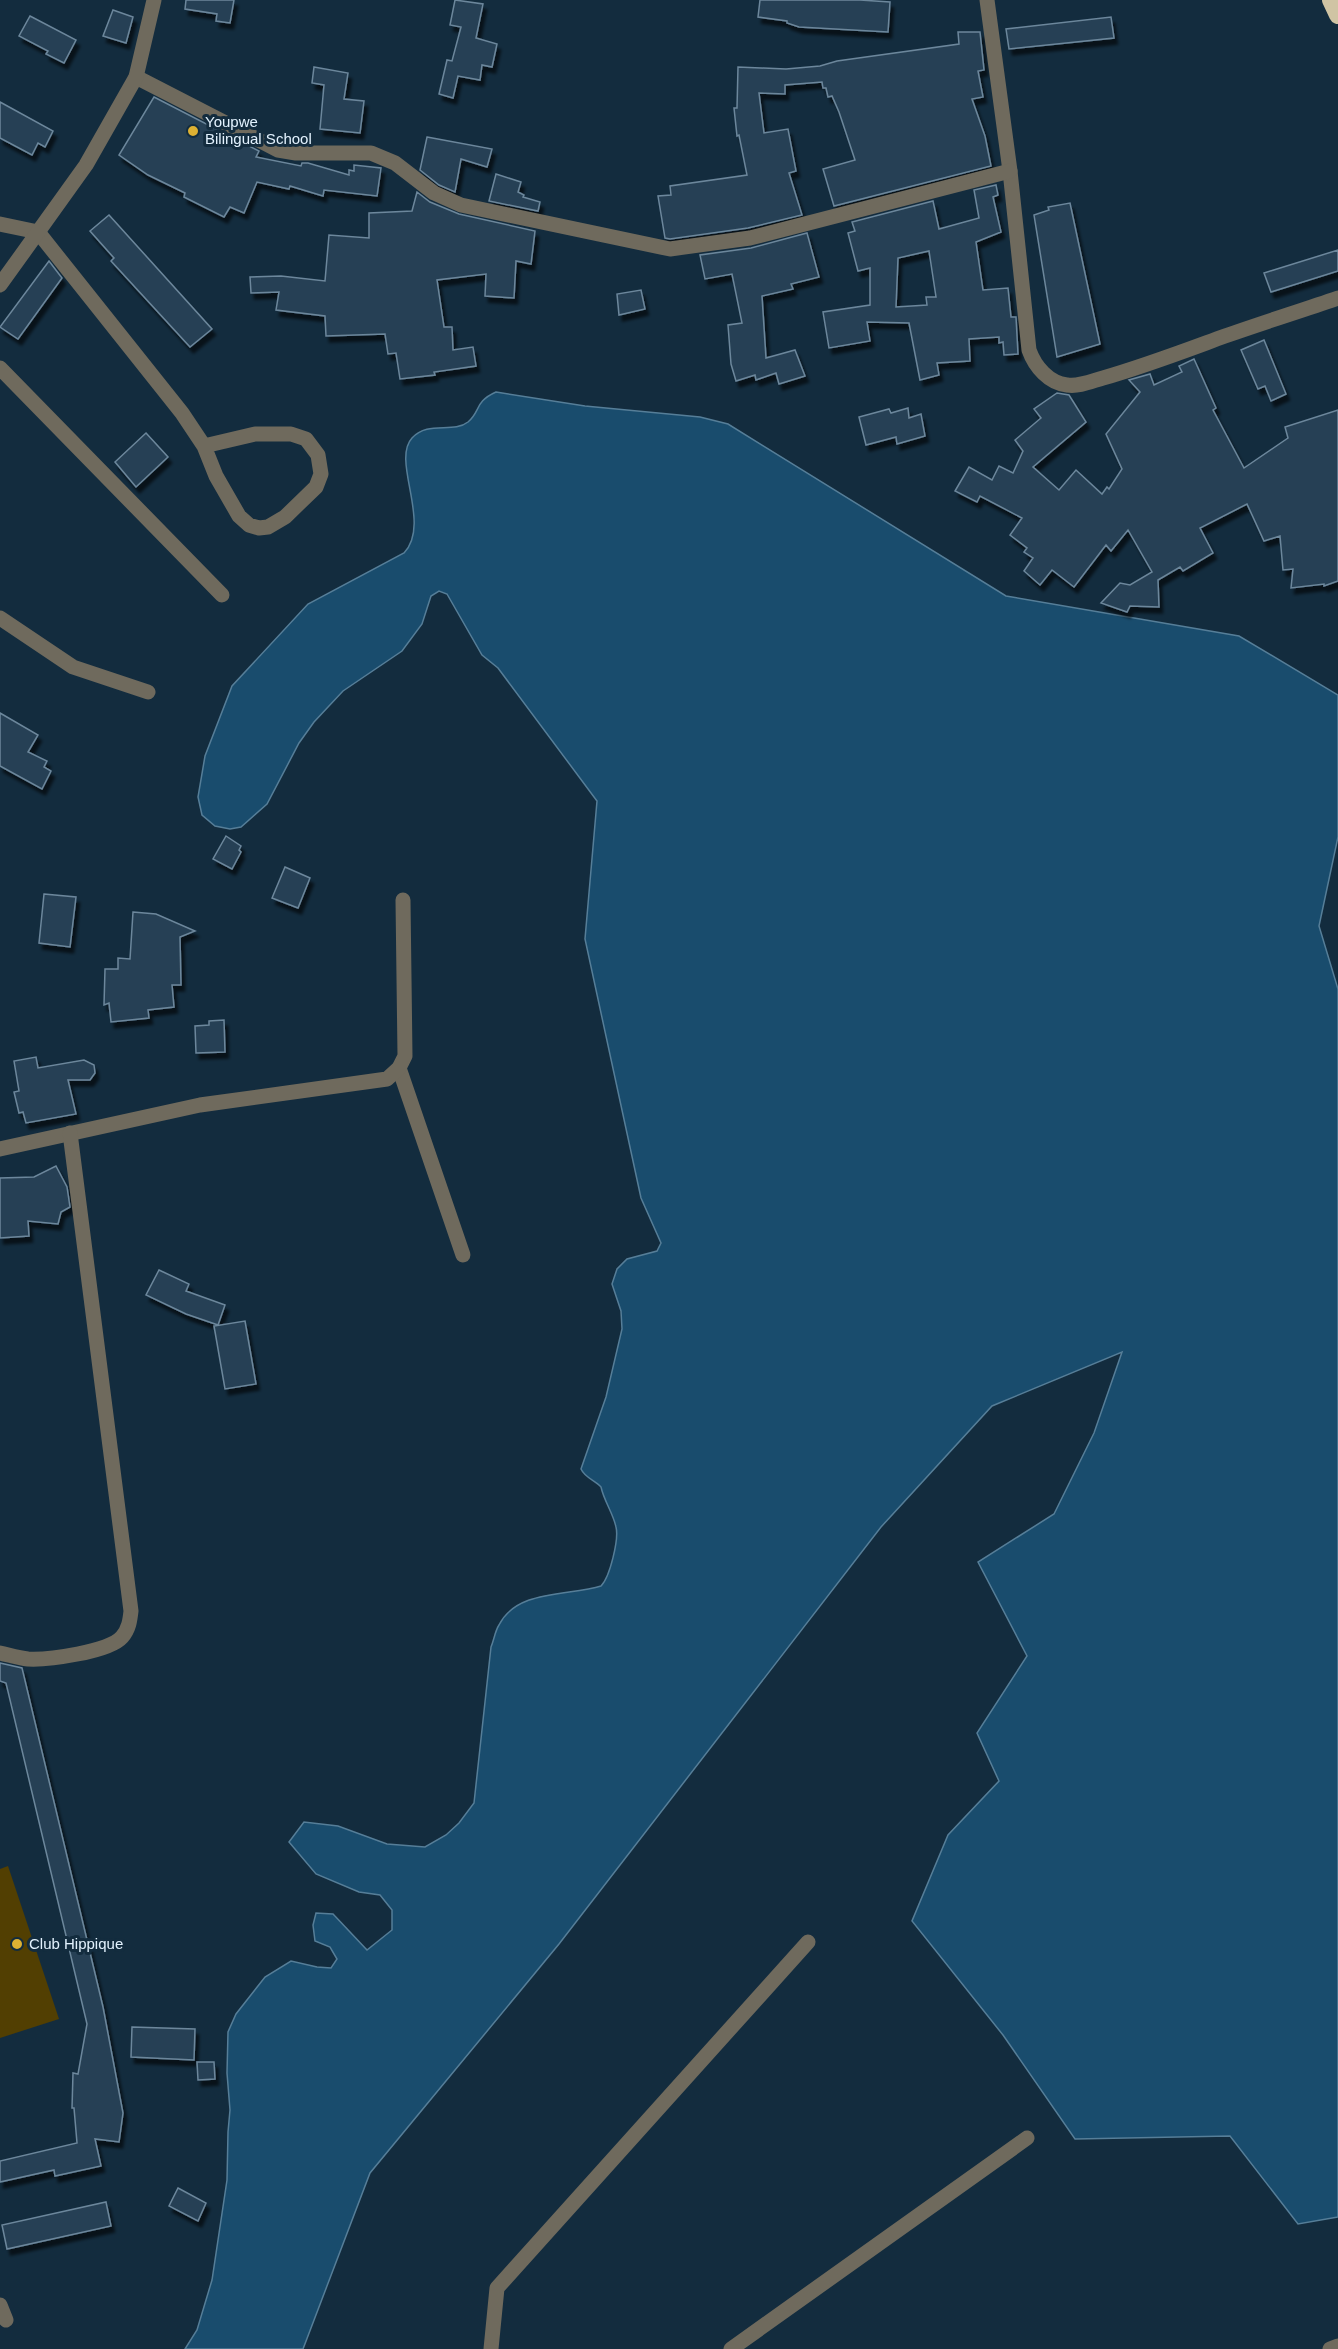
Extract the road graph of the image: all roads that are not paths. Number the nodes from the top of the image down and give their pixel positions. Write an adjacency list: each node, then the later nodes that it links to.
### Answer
1 (154, 0): 5 (street)
2 (987, 0): 6 (street)
3 (1331, 0): 4 (highway)
4 (1338, 15)
5 (136, 77): 6 (street); 8 (street)
6 (1010, 171): 10 (street)
7 (0, 224): 8 (street)
8 (38, 232): 9 (street); 12 (street)
9 (0, 285)
10 (1338, 298)
11 (0, 368): 13 (street)
12 (204, 446): 12 (street)
13 (222, 595)
14 (0, 618): 15 (street)
15 (148, 692)
16 (403, 900): 17 (street)
17 (399, 1068): 18 (street); 20 (street)
18 (70, 1134): 19 (street); 21 (street)
19 (0, 1149)
20 (463, 1254)
21 (0, 1653)
22 (808, 1942): 25 (street)
23 (1027, 2138): 26 (street)
24 (1338, 2346): 27 (street)
25 (491, 2349)
26 (731, 2349)
27 (1330, 2349)

